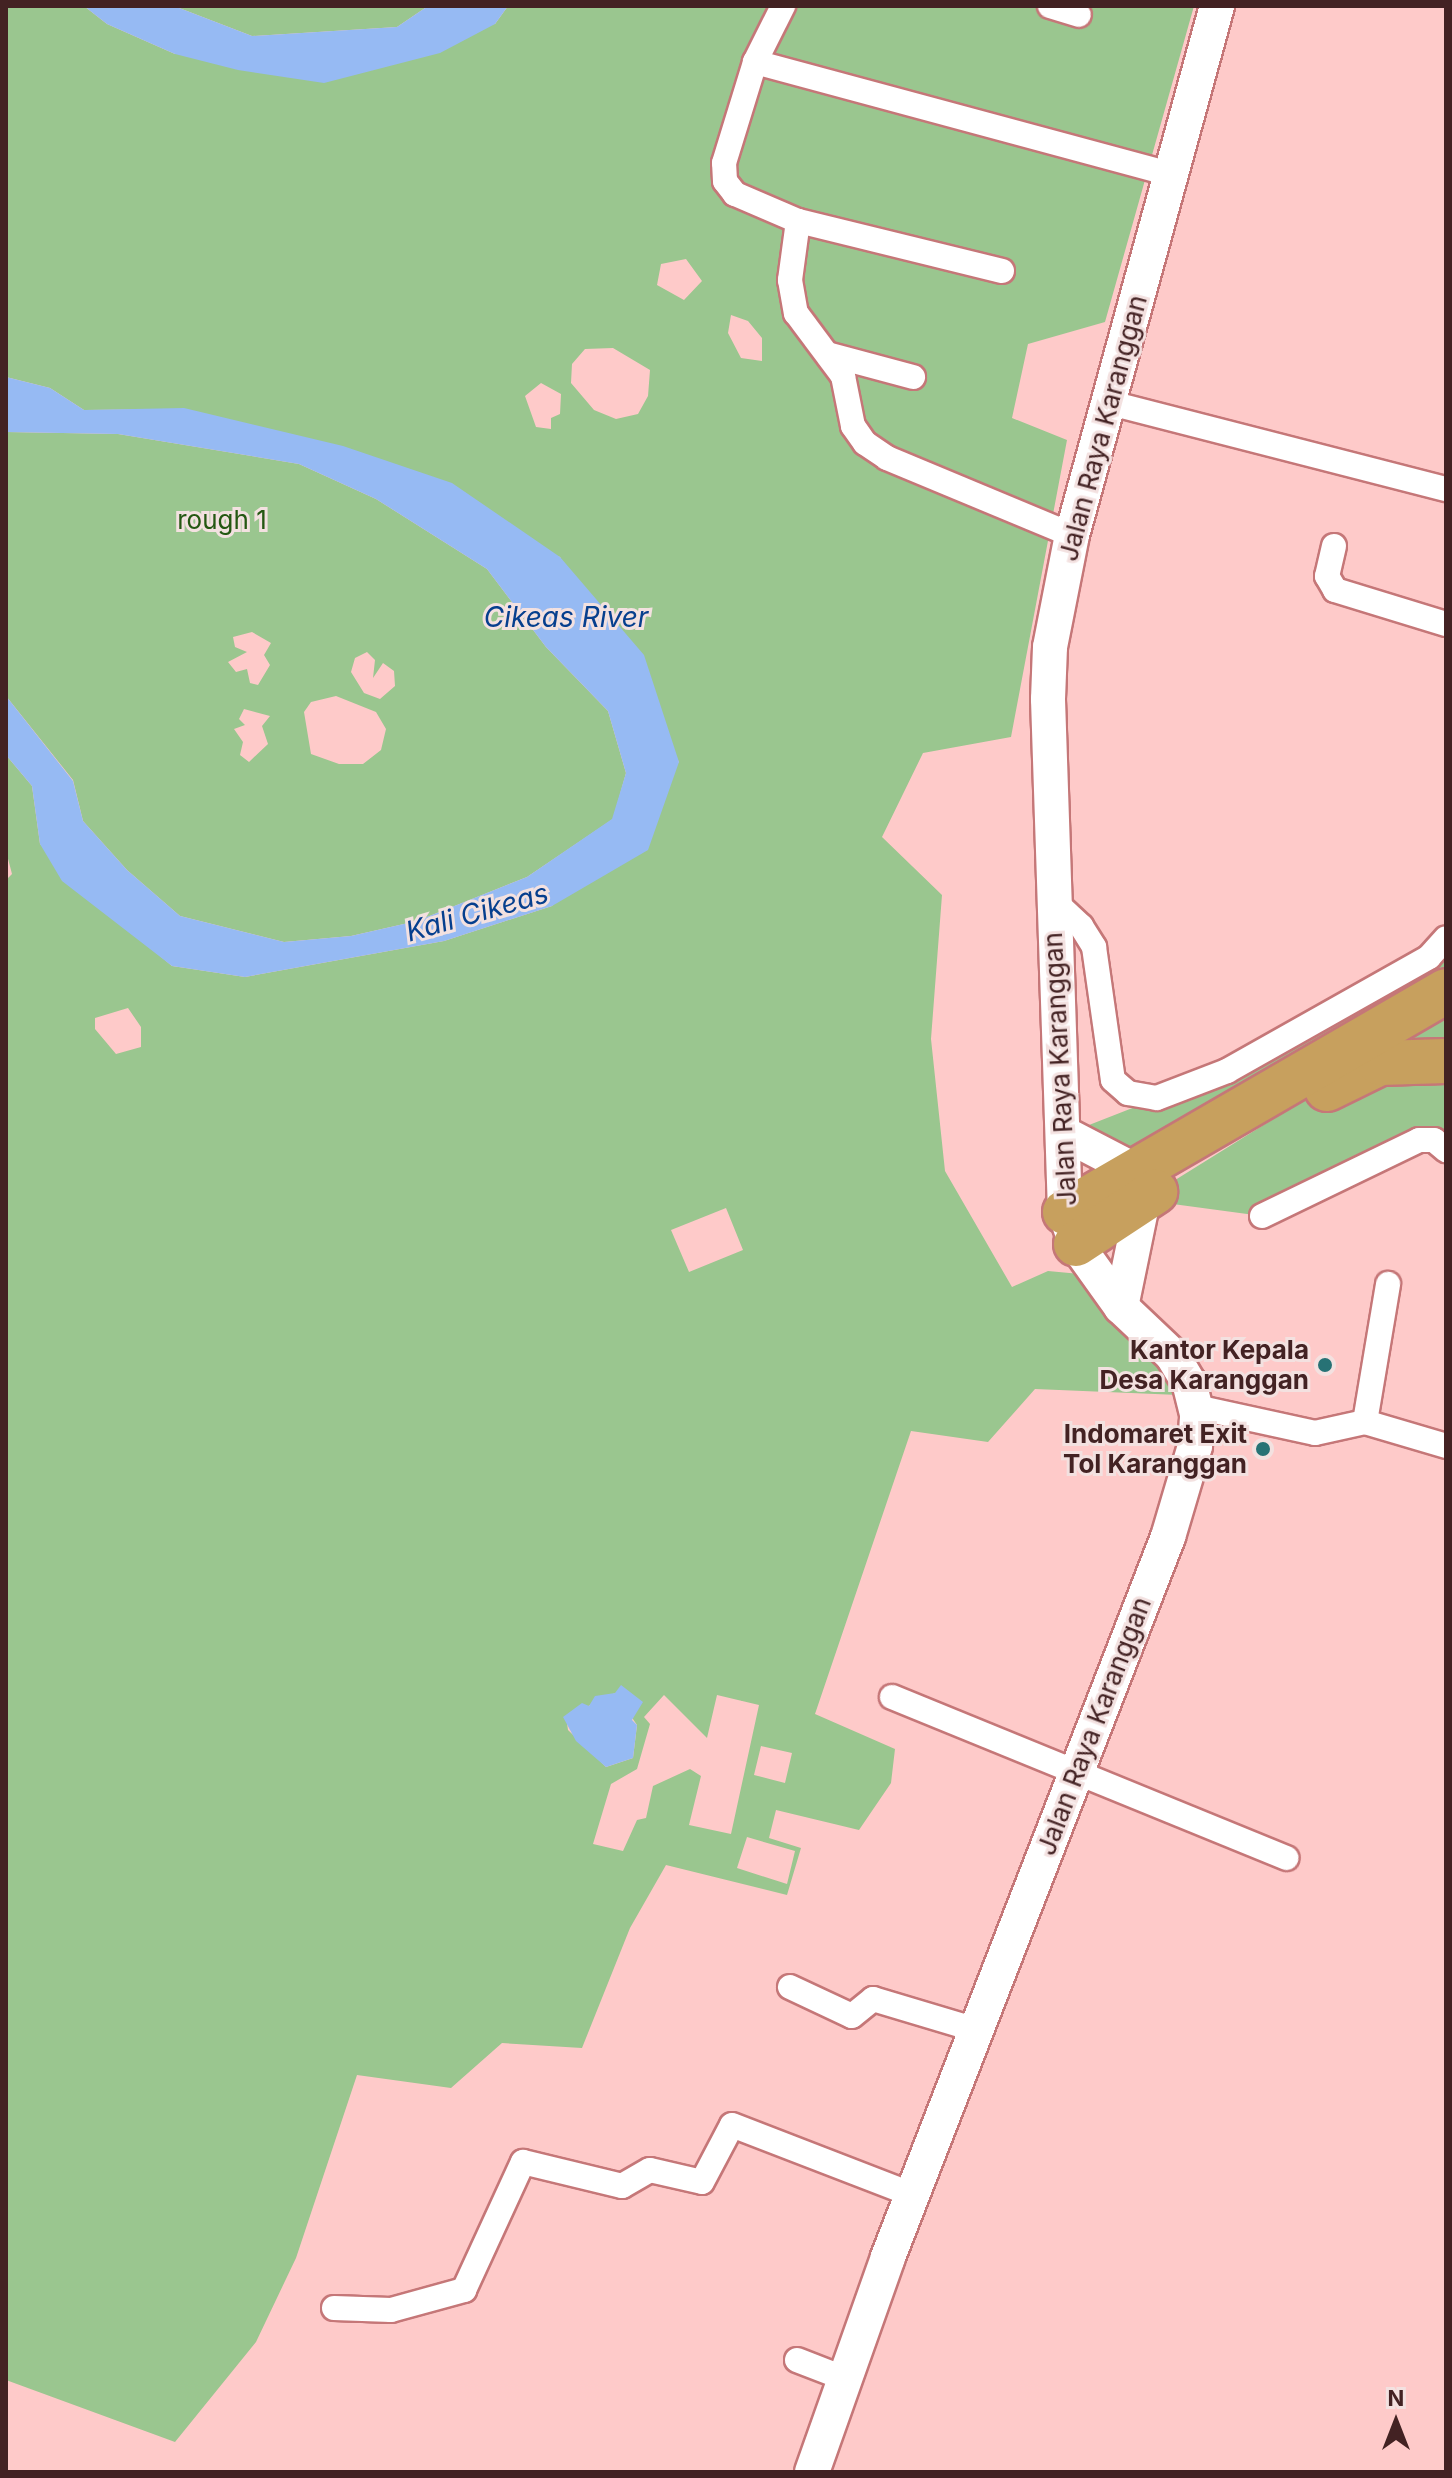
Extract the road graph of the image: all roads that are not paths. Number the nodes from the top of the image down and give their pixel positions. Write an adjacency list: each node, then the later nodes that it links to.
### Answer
1 (783, 6): 5 (street)
2 (1050, 6): 4 (street)
3 (1217, 6): 6 (street, Jalan Raya Karanggan)
4 (1079, 15)
5 (755, 62): 6 (street); 7 (street)
6 (1170, 174): 11 (street, Jalan Raya Karanggan)
7 (798, 221): 8 (street); 9 (street)
8 (1002, 271)
9 (831, 355): 10 (street); 13 (street)
10 (913, 377)
11 (1107, 402): 12 (street); 13 (street, Jalan Raya Karanggan)
12 (1446, 489)
13 (1072, 535): 16 (street, Jalan Raya Karanggan)
14 (1334, 546): 15 (street)
15 (1446, 624)
16 (1052, 899): 17 (street); 20 (street, Jalan Raya Karanggan)
17 (1446, 938)
18 (1446, 991): 22 (highway)
19 (1446, 1061): 22 (highway)
20 (1065, 1134): 22 (street); 24 (street, Jalan Raya Karanggan)
21 (1446, 1150): 23 (street)
22 (1140, 1186): 24 (highway); 26 (street)
23 (1262, 1216)
24 (1070, 1228): 26 (street, Jalan Raya Karanggan)
25 (1388, 1284): 28 (street)
26 (1121, 1307): 27 (street, Jalan Raya Karanggan)
27 (1196, 1407): 28 (street); 31 (street, Jalan Raya Karanggan)
28 (1365, 1422): 29 (street)
29 (1446, 1446)
30 (892, 1697): 31 (street)
31 (1074, 1773): 32 (street); 34 (street, Jalan Raya Karanggan)
32 (1286, 1858)
33 (790, 1987): 34 (street)
34 (977, 2030): 35 (street, Jalan Raya Karanggan)
35 (913, 2195): 36 (street); 38 (street, Jalan Raya Karanggan)
36 (334, 2308)
37 (797, 2360): 38 (street)
38 (846, 2379): 39 (street, Jalan Raya Karanggan)
39 (812, 2472)

